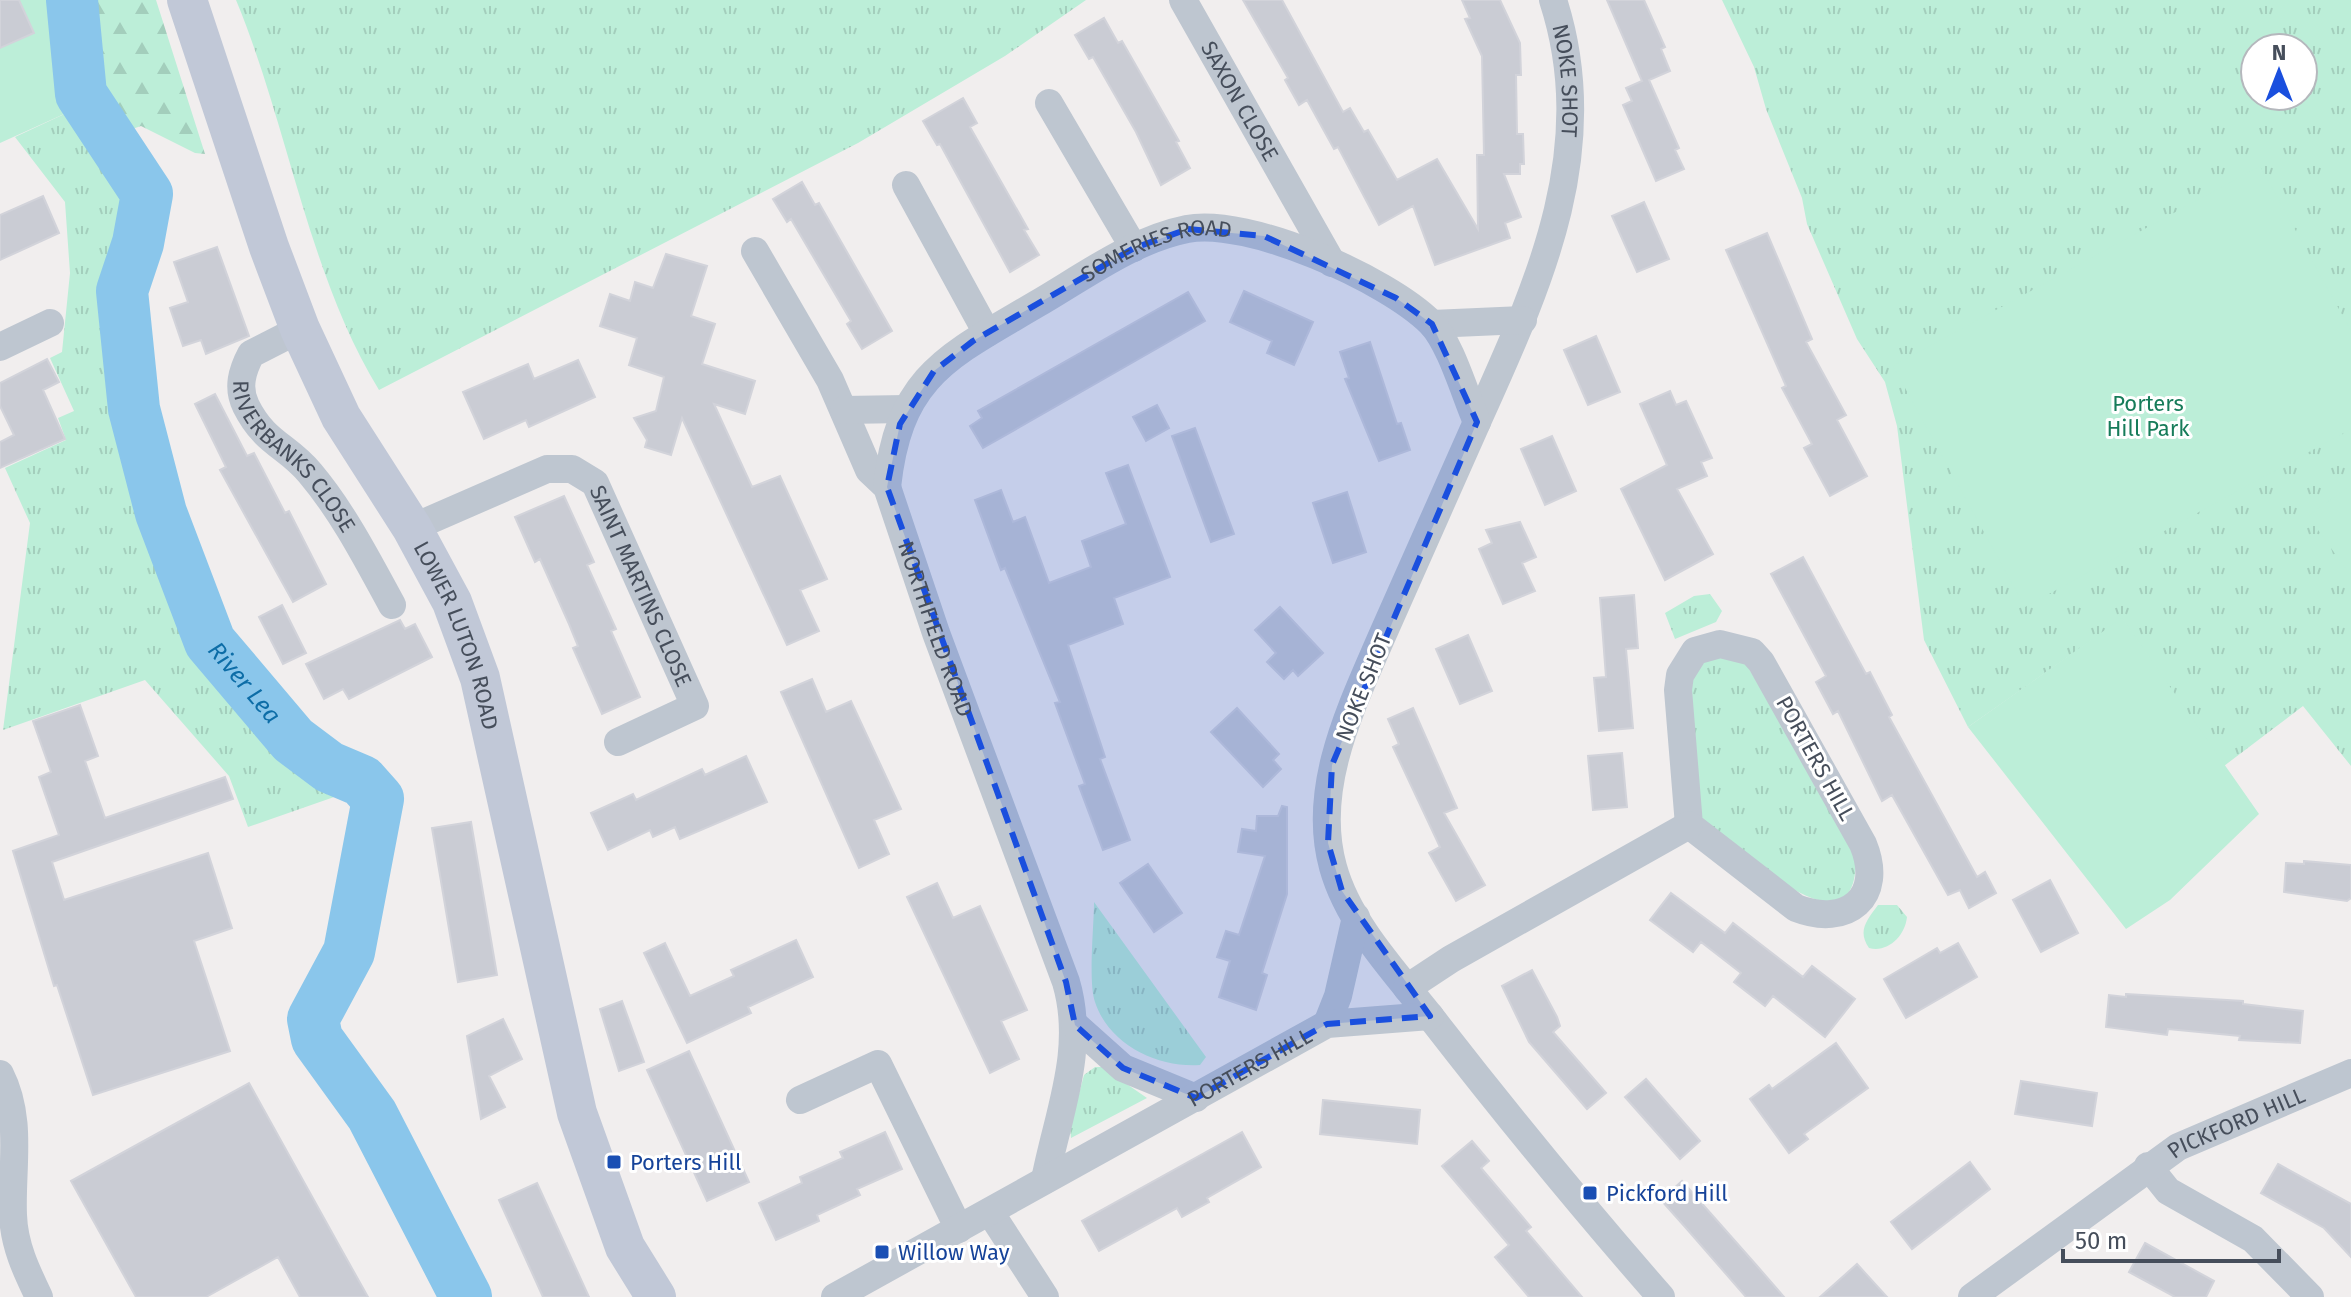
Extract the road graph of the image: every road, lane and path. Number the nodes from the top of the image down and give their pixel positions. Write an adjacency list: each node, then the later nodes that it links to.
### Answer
1 (187, 0): 14 (main road, LOWER LUTON ROAD)
2 (1183, 0): 6 (street, SAXON CLOSE)
3 (1553, 0): 11 (street, NOKE SHOT)
4 (1049, 103): 8 (street)
5 (906, 185): 15 (street)
6 (1297, 201): 7 (street); 10 (street, SAXON CLOSE)
7 (1264, 236): 8 (street, SOMERIES ROAD); 10 (street, SOMERIES ROAD)
8 (1134, 248): 15 (street, SOMERIES ROAD)
9 (755, 251): 18 (street, NORTHFIELD ROAD)
10 (1332, 263): 13 (street, SOMERIES ROAD)
11 (1523, 320): 13 (street); 19 (street, NOKE SHOT)
12 (50, 323): 16 (street)
13 (1432, 324): 19 (street, SOMERIES ROAD)
14 (300, 329): 21 (main road, LOWER LUTON ROAD); 22 (street, RIVERBANKS CLOSE)
15 (987, 333): 17 (street, SOMERIES ROAD)
16 (0, 347)
17 (906, 409): 18 (street); 20 (street, SOMERIES ROAD)
18 (844, 410): 20 (street, NORTHFIELD ROAD)
19 (1477, 422): 25 (street, NOKE SHOT)
20 (887, 487): 29 (street, NORTHFIELD ROAD)
21 (412, 528): 23 (street, SAINT MARTINS CLOSE); 39 (main road, LOWER LUTON ROAD)
22 (392, 605)
23 (618, 742)
24 (1689, 825): 24 (street, PORTERS HILL); 26 (street)
25 (1356, 917): 26 (street, NOKE SHOT); 28 (street, PORTERS HILL)
26 (1407, 988): 27 (street, NOKE SHOT)
27 (1430, 1016): 28 (street, PORTERS HILL); 42 (street, NOKE SHOT)
28 (1327, 1024): 32 (street, PORTERS HILL)
29 (1075, 1025): 32 (street); 35 (street, NORTHFIELD ROAD)
30 (2351, 1073): 34 (street, PICKFORD HILL)
31 (0, 1074): 38 (street)
32 (1196, 1098): 35 (street, PORTERS HILL)
33 (800, 1100): 37 (street)
34 (2148, 1166): 43 (street, PICKFORD HILL); 44 (street)
35 (1045, 1180): 36 (street, PORTERS HILL)
36 (990, 1212): 37 (street, PORTERS HILL); 41 (street)
37 (959, 1229): 40 (street, PORTERS HILL)
38 (39, 1297)
39 (656, 1297)
40 (835, 1297)
41 (1045, 1297)
42 (1661, 1297)
43 (1972, 1297)
44 (2310, 1297)

